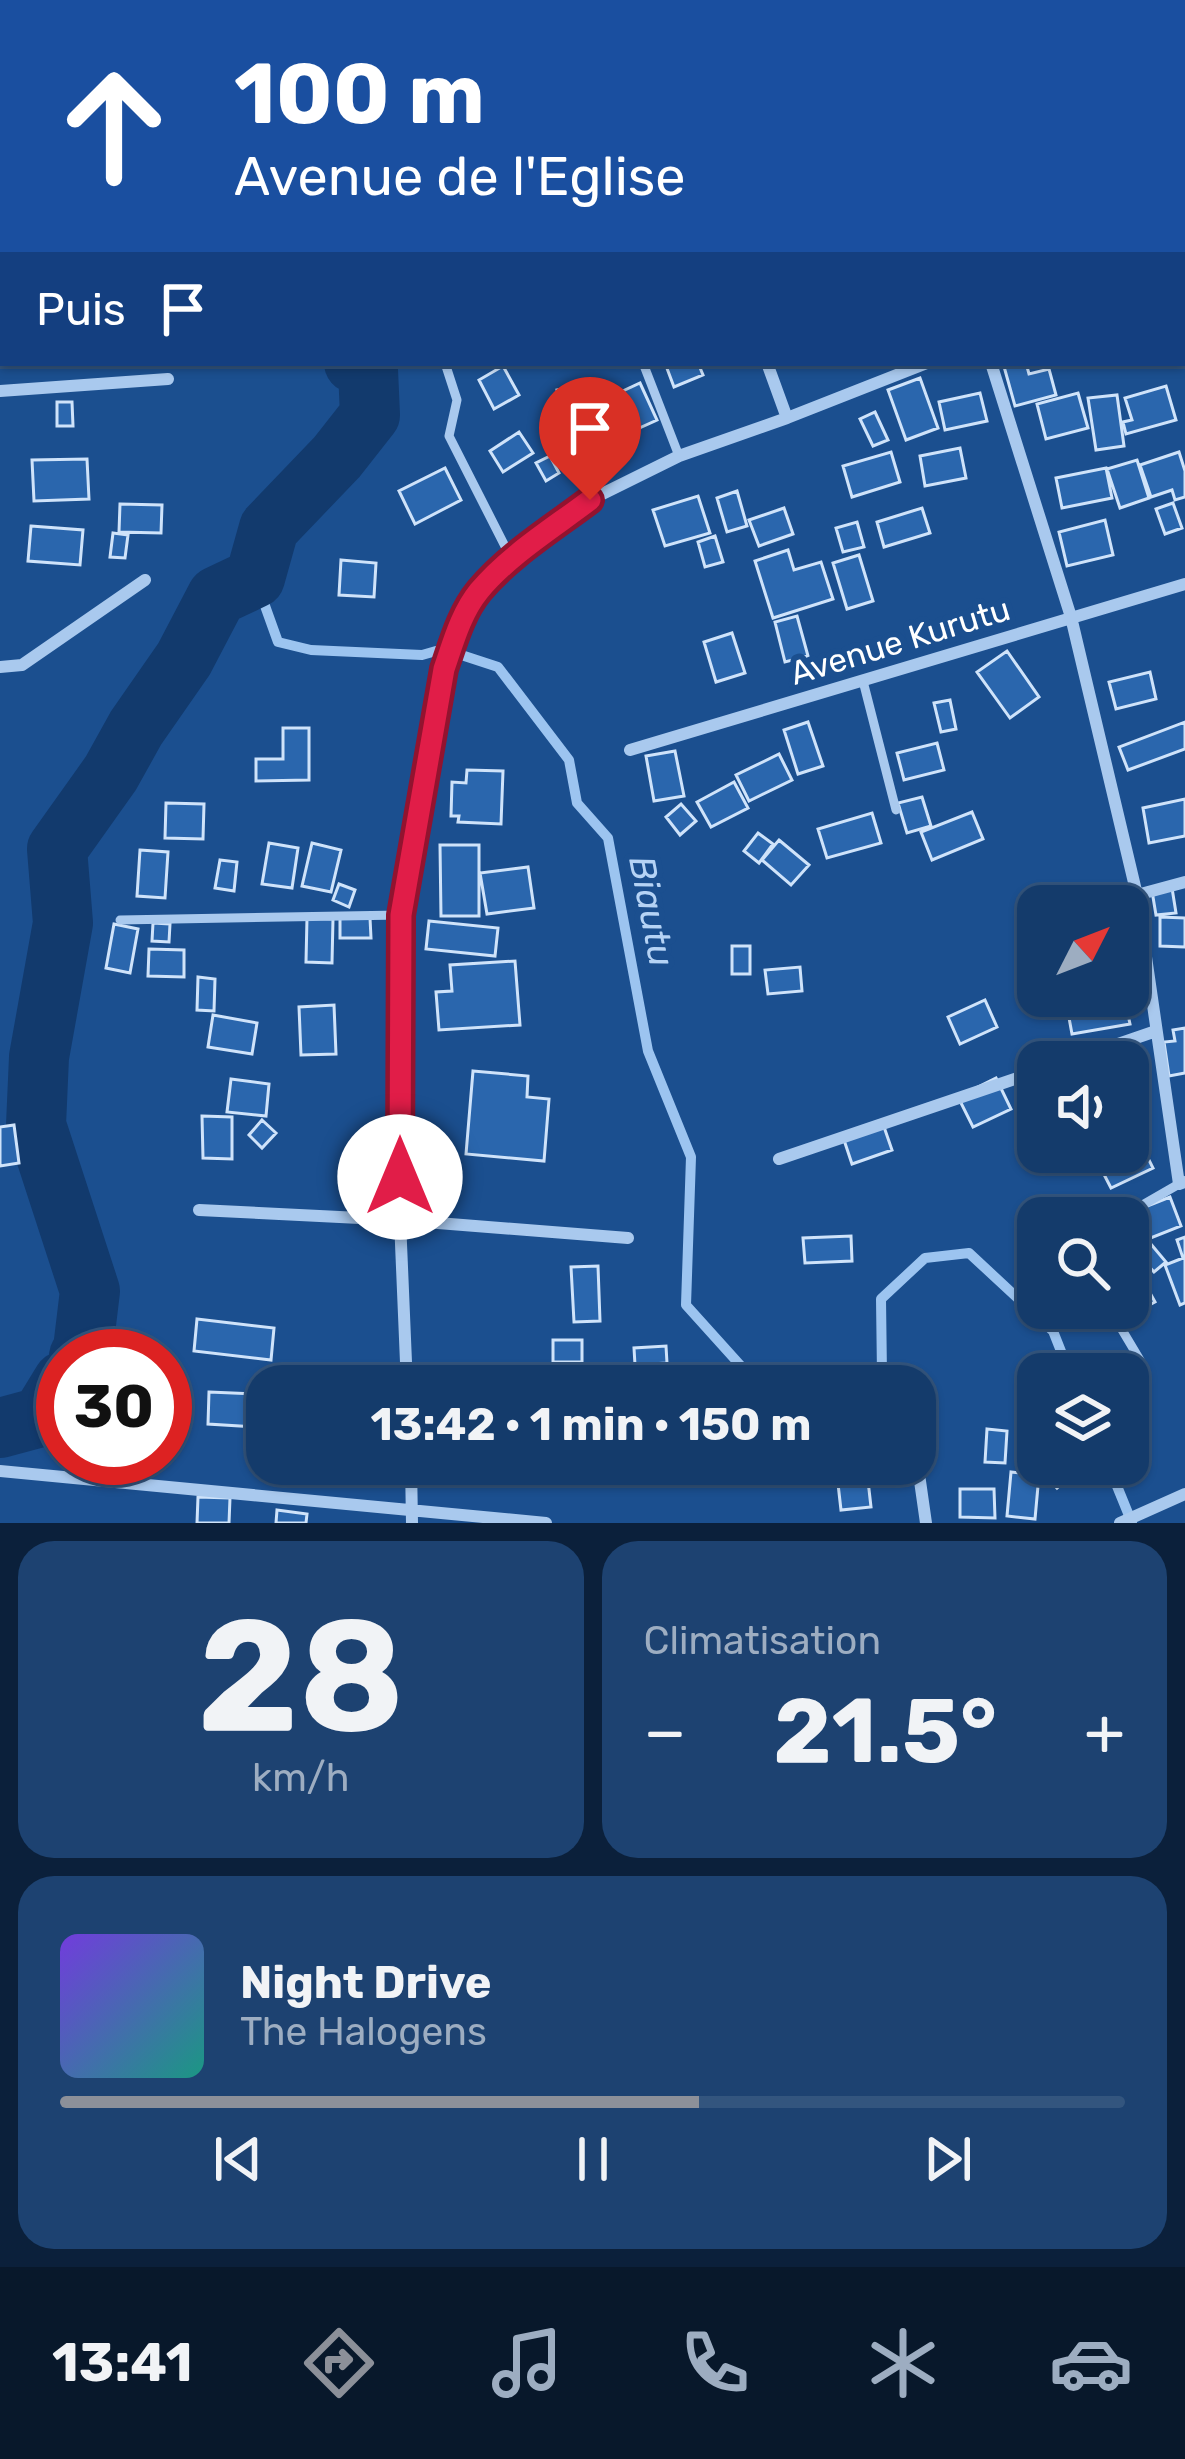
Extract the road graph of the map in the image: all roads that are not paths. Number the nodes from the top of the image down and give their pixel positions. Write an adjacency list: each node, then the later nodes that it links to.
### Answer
1 (446, 366): 10 (lane)
2 (644, 366): 9 (lane)
3 (768, 366): 8 (street)
4 (919, 366): 8 (street)
5 (992, 366): 13 (street)
6 (169, 379): 7 (street)
7 (0, 391)
8 (787, 418): 9 (street)
9 (679, 456): 10 (street)
10 (512, 560): 21 (street)
11 (145, 580): 14 (street)
12 (1185, 584): 13 (street, Avenue Kurutu)
13 (1071, 617): 15 (street, Avenue Kurutu); 19 (street)
14 (0, 667)
15 (863, 681): 16 (street, Avenue Kurutu); 17 (lane)
16 (630, 750)
17 (896, 810)
18 (1185, 882): 20 (street)
19 (1136, 885)
20 (1149, 892)
21 (401, 915): 22 (lane); 31 (street)
22 (120, 920)
23 (1149, 978): 24 (street)
24 (1156, 1031): 25 (street); 28 (street)
25 (1127, 1041)
26 (1017, 1078): 27 (street)
27 (779, 1159)
28 (1182, 1183): 29 (lane)
29 (1149, 1202)
30 (199, 1210): 31 (street)
31 (400, 1220): 32 (street); 33 (street)
32 (628, 1238)
33 (406, 1365)
34 (0, 1472): 38 (street)
35 (411, 1485): 38 (street)
36 (921, 1485): 40 (street)
37 (1185, 1494): 41 (street)
38 (412, 1517): 39 (street)
39 (547, 1523)
40 (926, 1523)
41 (1120, 1523)

